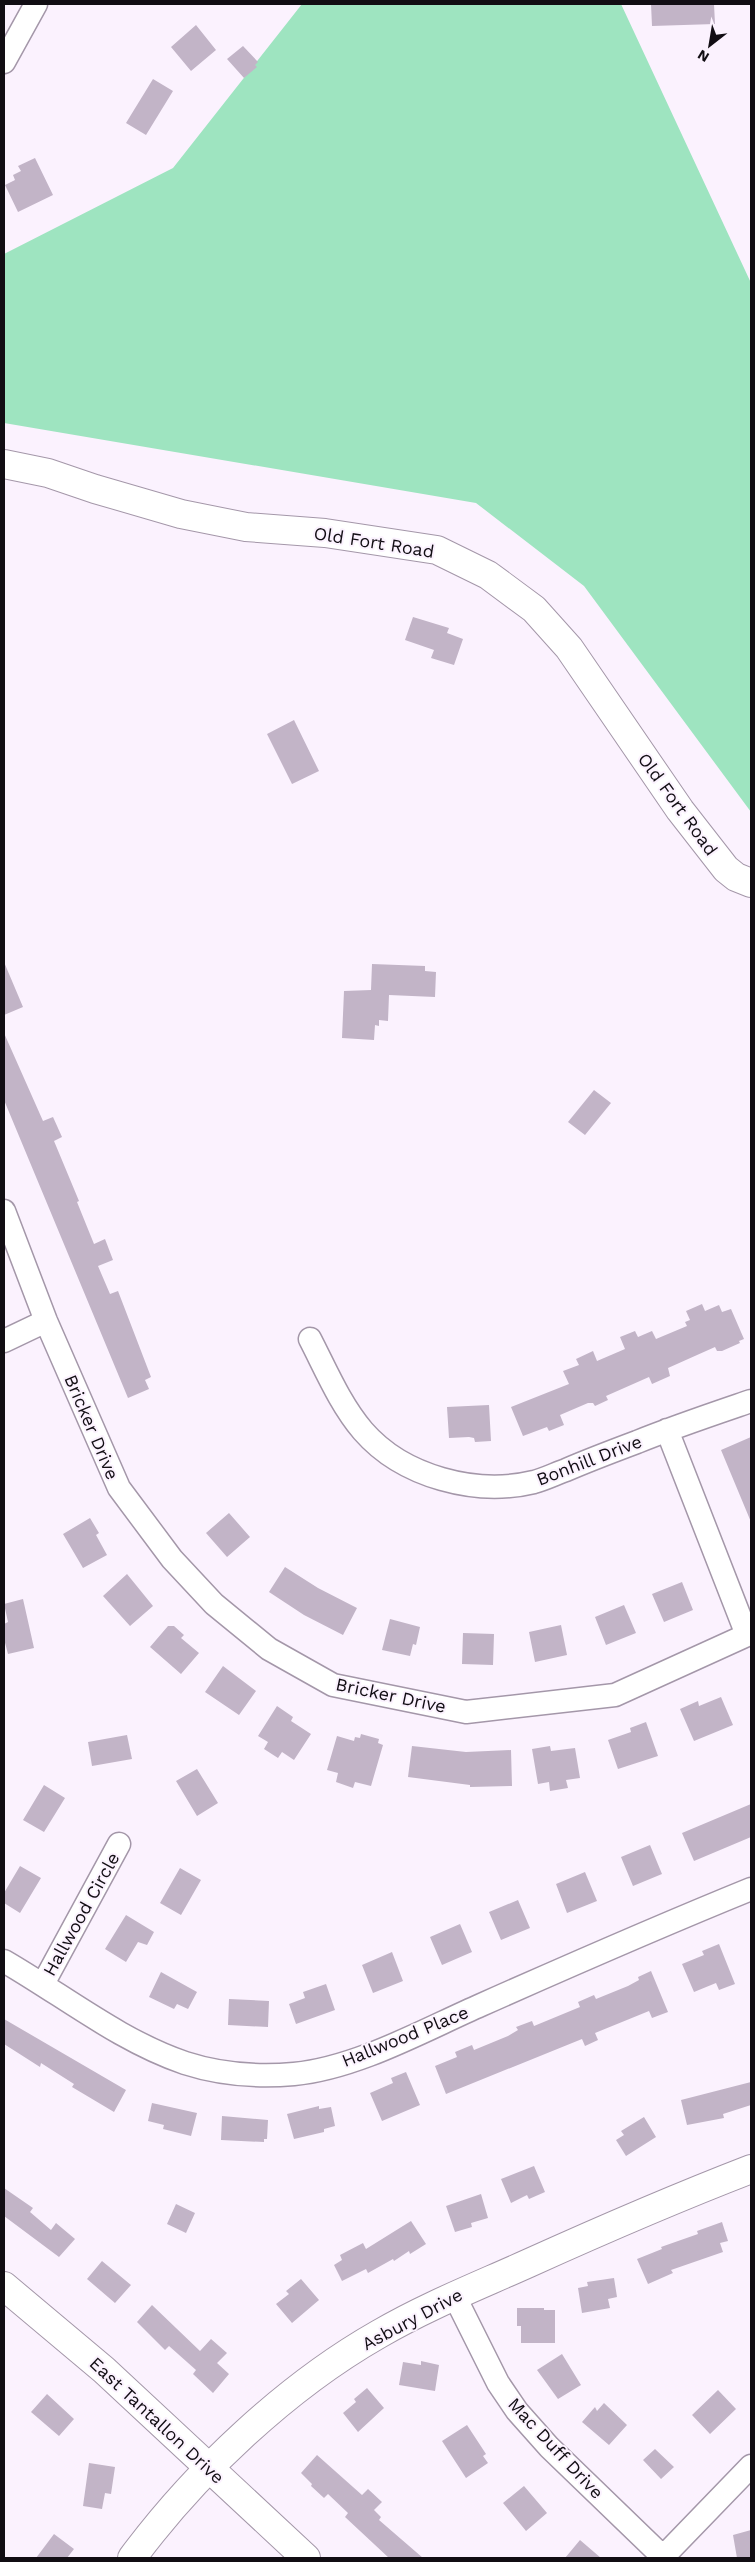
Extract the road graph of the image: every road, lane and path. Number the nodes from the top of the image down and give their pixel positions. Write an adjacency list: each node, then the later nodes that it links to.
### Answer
1 (36, 4): 2 (street)
2 (4, 62)
3 (4, 464): 4 (street, Old Fort Road)
4 (751, 883)
5 (4, 1211): 6 (street, Bricker Drive)
6 (46, 1321): 8 (street); 10 (street, Bricker Drive)
7 (310, 1339): 10 (street, Bonhill Drive)
8 (4, 1341)
9 (751, 1401): 10 (street, Bonhill Drive)
10 (667, 1430)
11 (119, 1844): 14 (street, Hallwood Circle)
12 (751, 1889): 14 (street, Hallwood Place)
13 (4, 1962): 14 (street, Hallwood Place)
14 (43, 1984)
15 (751, 2169): 17 (street, Asbury Drive)
16 (4, 2286): 19 (street, East Tantallon Drive)
17 (454, 2295): 19 (street, Asbury Drive); 22 (street, Mac Duff Drive)
18 (751, 2466): 22 (street)
19 (209, 2469): 20 (street, Asbury Drive); 21 (street, East Tantallon Drive)
20 (132, 2558)
21 (306, 2558)
22 (664, 2558)

